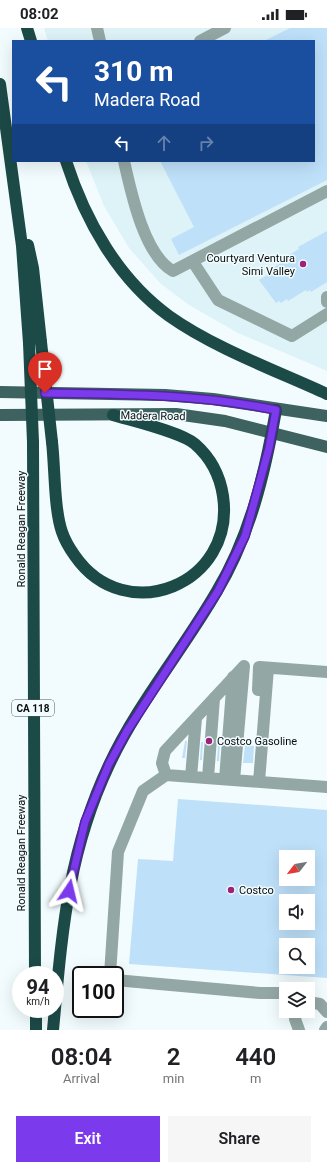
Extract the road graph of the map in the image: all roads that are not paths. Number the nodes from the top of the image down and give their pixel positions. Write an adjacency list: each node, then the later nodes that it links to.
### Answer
1 (27, 28): 4 (highway)
2 (97, 28): 5 (street)
3 (225, 28): 6 (street)
4 (31, 40)
5 (100, 40)
6 (202, 40)
7 (0, 84): 11 (highway, Ronald Reagan Freeway / CA 118)
8 (66, 162): 17 (highway)
9 (124, 162): 12 (street)
10 (327, 192): 12 (street)
11 (16, 193): 20 (highway, bridge); 33 (highway, Ronald Reagan Freeway / CA 118, bridge)
12 (193, 262): 15 (street)
13 (327, 297): 14 (street)
14 (327, 302)
15 (327, 314)
16 (0, 392): 18 (main road, Madera Road)
17 (327, 394)
18 (276, 410): 21 (main road, Madera Road); 22 (highway)
19 (0, 415): 20 (main road, Madera Road)
20 (113, 415): 22 (main road, Madera Road)
21 (327, 416)
22 (272, 432): 23 (main road, Madera Road); 43 (highway)
23 (327, 447)
24 (256, 667): 25 (street); 26 (street); 31 (street); 31 (street)
25 (327, 672)
26 (233, 677): 27 (street); 31 (street)
27 (225, 686): 28 (street); 31 (street)
28 (210, 702): 29 (street); 31 (street)
29 (192, 722): 30 (street); 31 (street)
30 (166, 775): 31 (street); 34 (street)
31 (221, 779): 32 (street)
32 (327, 787)
33 (36, 966)
34 (111, 966)
35 (124, 981): 36 (street)
36 (279, 993)
37 (315, 1003): 38 (street)
38 (327, 1012)
39 (36, 1018): 42 (highway)
40 (295, 1018): 44 (street)
41 (327, 1027): 45 (street)
42 (36, 1030)
43 (53, 1030)
44 (299, 1030)
45 (325, 1030)

